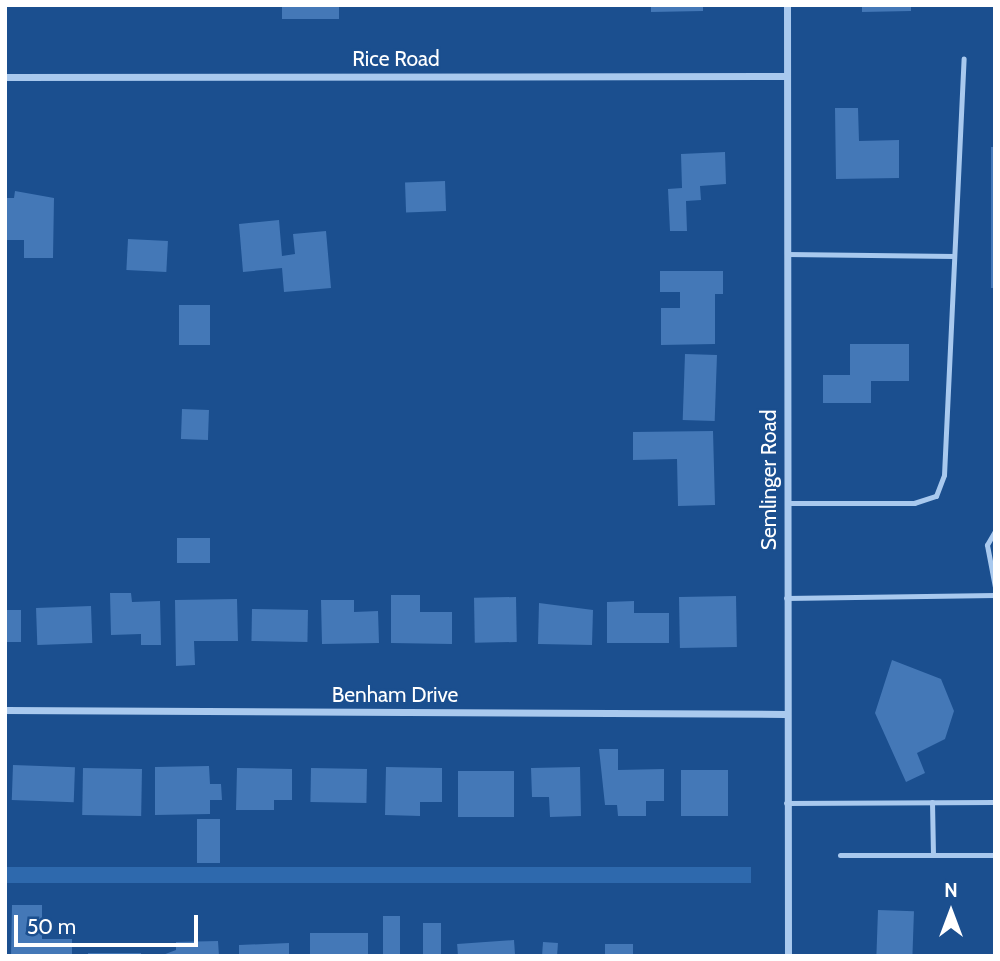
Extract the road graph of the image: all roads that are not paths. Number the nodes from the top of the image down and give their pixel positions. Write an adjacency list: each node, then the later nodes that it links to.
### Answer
1 (787, 5): 4 (street, Semlinger Road)
2 (964, 58): 6 (lane)
3 (5, 76): 4 (street, Rice Road)
4 (787, 76): 5 (street, Semlinger Road)
5 (787, 254): 6 (lane); 7 (street, Semlinger Road)
6 (954, 256): 7 (lane)
7 (787, 503): 11 (street, Semlinger Road)
8 (995, 531): 9 (lane)
9 (995, 587)
10 (995, 595): 11 (lane)
11 (786, 598): 13 (street, Semlinger Road)
12 (5, 710): 13 (street, Benham Drive)
13 (785, 714): 16 (street, Semlinger Road)
14 (932, 802): 15 (lane); 16 (lane); 18 (lane)
15 (995, 802)
16 (786, 803): 20 (street, Semlinger Road)
17 (840, 855): 18 (lane)
18 (933, 855): 19 (lane)
19 (995, 855)
20 (788, 956)

